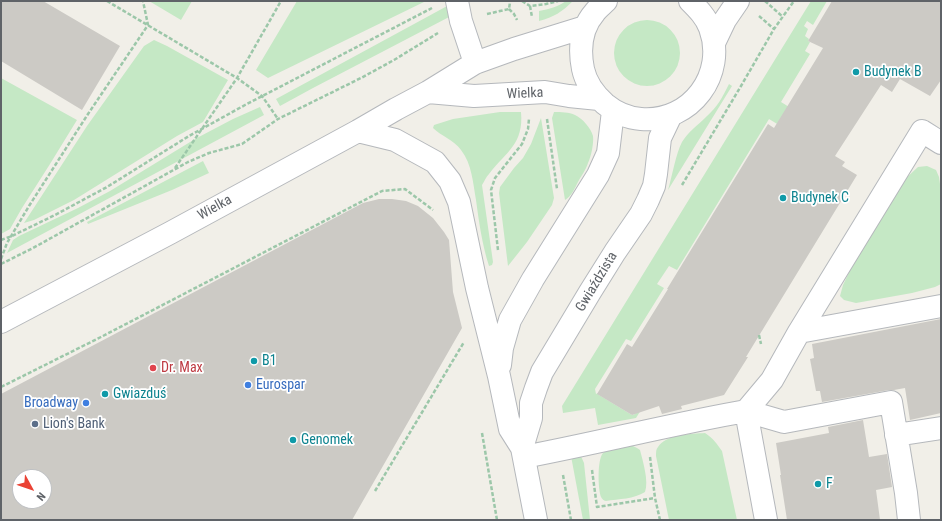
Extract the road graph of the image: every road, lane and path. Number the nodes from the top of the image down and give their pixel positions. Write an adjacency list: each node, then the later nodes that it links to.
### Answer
1 (107, 1): 17 (path)
2 (143, 1): 17 (path)
3 (281, 1): 22 (path)
4 (522, 1): 5 (path)
5 (558, 1)
6 (606, 1): 18 (street)
7 (690, 1): 20 (street)
8 (738, 1): 20 (street)
9 (765, 1): 15 (path)
10 (794, 1): 15 (path)
11 (510, 2): 13 (path)
12 (452, 9): 13 (path); 21 (street); 24 (path); 29 (path)
13 (508, 9): 16 (path)
14 (756, 13): 19 (path)
15 (783, 17): 19 (path)
16 (518, 24)
17 (148, 26): 22 (path); 37 (path)
18 (585, 27): 21 (street, Wielka); 25 (street)
19 (774, 29): 34 (path)
20 (714, 44): 28 (street, Wielka)
21 (475, 63): 23 (street, Wielka)
22 (237, 78): 24 (path); 30 (path)
23 (428, 92): 25 (street, Wielka); 31 (street, Wielka)
24 (262, 96): 29 (path); 30 (path)
25 (606, 105): 28 (street, Wielka); 46 (street, Gwiaździsta)
26 (546, 112): 35 (path)
27 (530, 113): 39 (path)
28 (671, 115): 51 (street, Gwiaździsta)
29 (278, 119): 33 (path)
30 (202, 128): 33 (path); 37 (path)
31 (358, 131): 43 (street, Wielka); 46 (street, Gwiaździsta)
32 (941, 143): 44 (street)
33 (175, 169): 41 (path)
34 (680, 189)
35 (558, 196)
36 (435, 212): 47 (path)
37 (12, 236): 38 (path); 40 (path)
38 (1, 240)
39 (498, 251)
40 (1, 259)
41 (1, 264)
42 (941, 306): 44 (street)
43 (1, 322)
44 (799, 332): 48 (street)
45 (466, 339): 54 (path)
46 (499, 376): 51 (street, Gwiaździsta)
47 (1, 387)
48 (746, 411): 50 (street); 51 (street); 58 (street)
49 (941, 428): 50 (street)
50 (896, 435): 59 (street)
51 (523, 453): 56 (street, Gwiaździsta)
52 (650, 456): 55 (path)
53 (592, 469): 55 (path)
54 (375, 491)
55 (655, 498): 57 (path)
56 (536, 520)
57 (660, 520)
58 (766, 520)
59 (909, 520)

